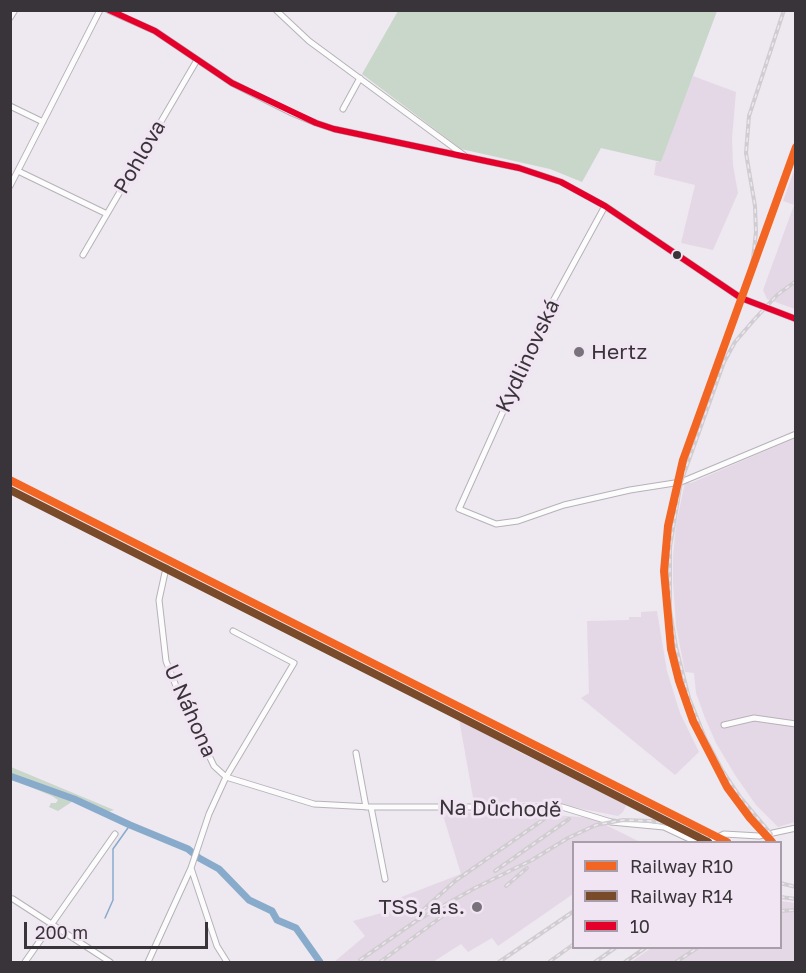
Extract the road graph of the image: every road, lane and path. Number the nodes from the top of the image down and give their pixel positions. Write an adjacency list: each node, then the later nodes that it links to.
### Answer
1 (15, 10): 5 (street)
2 (100, 10): 10 (street)
3 (108, 10): 6 (street)
4 (276, 10): 7 (street)
5 (10, 18)
6 (197, 60): 11 (street); 15 (street, Pohlova)
7 (360, 78): 9 (street); 11 (street)
8 (10, 106): 10 (street)
9 (343, 109)
10 (43, 122): 12 (street)
11 (466, 157): 14 (street)
12 (18, 171): 13 (street); 15 (street)
13 (10, 186)
14 (605, 206): 17 (street); 18 (street, Kydlinovská)
15 (107, 214): 16 (street, Pohlova)
16 (83, 255)
17 (795, 318)
18 (795, 434)
19 (166, 568): 24 (street, U Náhona)
20 (233, 631): 24 (street, U Náhona)
21 (795, 724): 22 (street)
22 (724, 725)
23 (356, 753): 25 (street)
24 (226, 777): 25 (street, Na Důchodě); 30 (street, U Náhona)
25 (368, 807): 28 (street, Na Důchodě); 31 (street)
26 (795, 828): 29 (street)
27 (115, 834): 33 (street)
28 (692, 841)
29 (712, 841)
30 (191, 868): 36 (street, U Náhona); 37 (street)
31 (385, 879)
32 (13, 899): 33 (street)
33 (52, 925): 34 (street); 35 (street)
34 (25, 963)
35 (110, 963)
36 (148, 963)
37 (227, 963)

